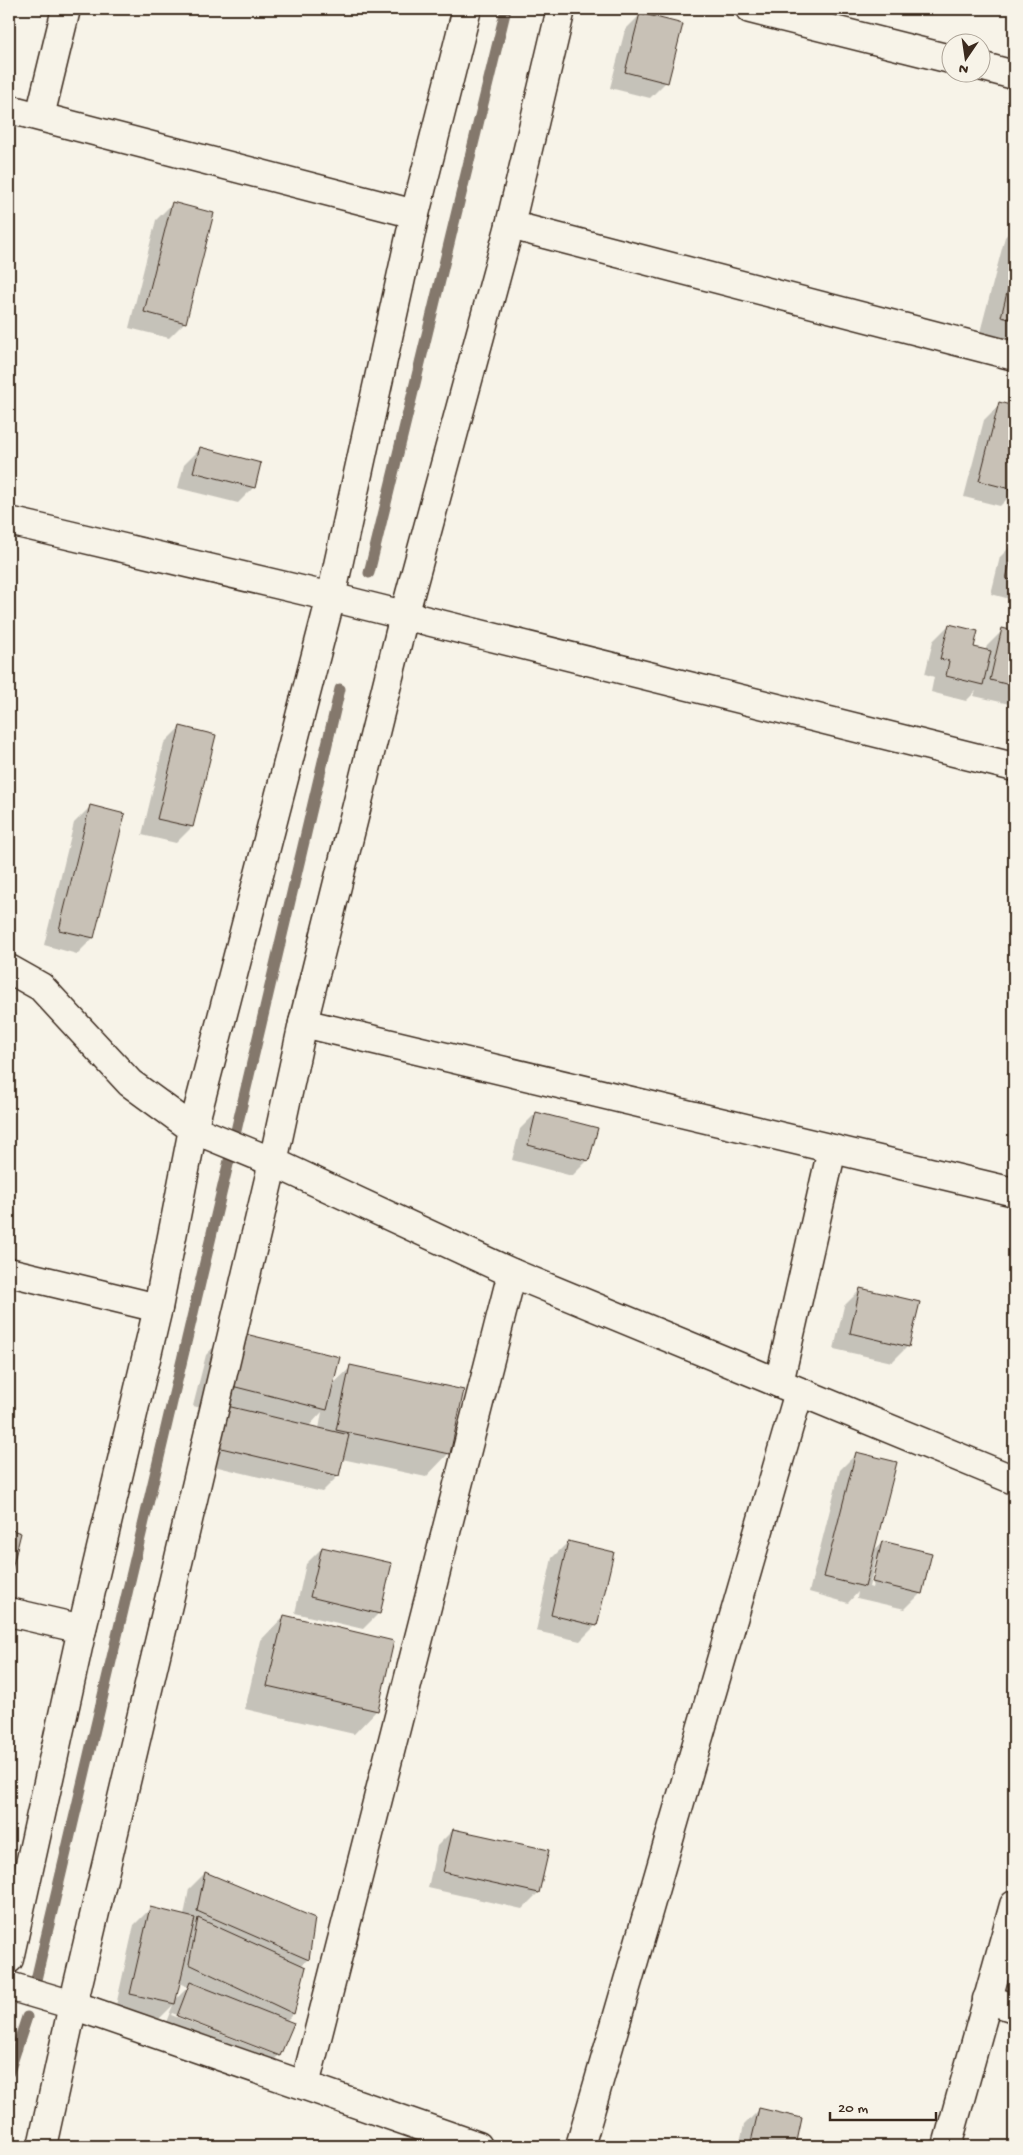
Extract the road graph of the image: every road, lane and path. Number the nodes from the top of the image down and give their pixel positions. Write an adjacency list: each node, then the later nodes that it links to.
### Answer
1 (66, 9): 9 (street)
2 (467, 9): 10 (street)
3 (561, 9): 11 (street)
4 (750, 9): 5 (street)
5 (940, 56)
6 (990, 69): 7 (street)
7 (1014, 75)
8 (9, 109): 9 (street)
9 (40, 116): 10 (street)
10 (415, 214): 14 (street)
11 (510, 225): 12 (street); 15 (street)
12 (1014, 356)
13 (9, 521): 14 (street)
14 (331, 596): 15 (street); 19 (street)
15 (404, 616): 16 (street); 18 (street)
16 (1014, 767)
17 (9, 969): 19 (street)
18 (303, 1023): 20 (street); 21 (street)
19 (193, 1129): 21 (street); 25 (street)
20 (832, 1149): 22 (street); 26 (street)
21 (273, 1162): 24 (street); 34 (street)
22 (1014, 1192)
23 (9, 1272): 25 (street)
24 (512, 1273): 26 (street); 36 (street)
25 (158, 1308): 29 (street)
26 (789, 1387): 27 (street); 39 (street)
27 (1014, 1480)
28 (9, 1612): 29 (street)
29 (82, 1630): 31 (street)
30 (1014, 1905): 33 (street)
31 (9, 1959)
32 (9, 1986): 34 (street)
33 (987, 1998): 35 (street); 40 (street)
34 (73, 2005): 36 (street); 37 (street)
35 (1014, 2008)
36 (305, 2085): 38 (street)
37 (42, 2146)
38 (478, 2146)
39 (580, 2146)
40 (947, 2146)

